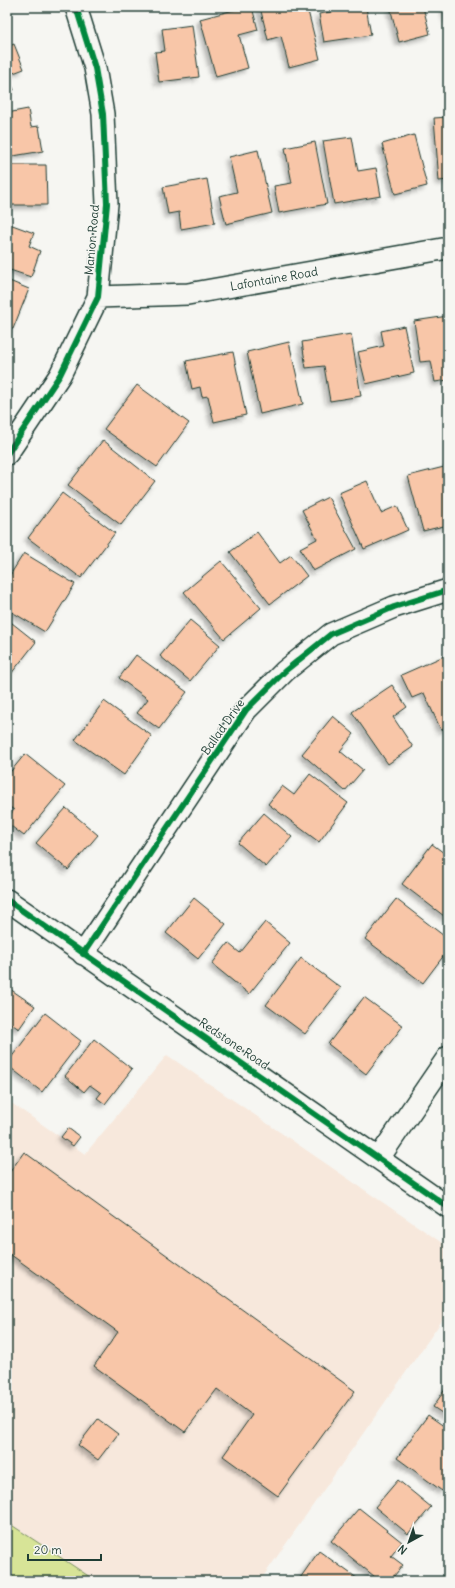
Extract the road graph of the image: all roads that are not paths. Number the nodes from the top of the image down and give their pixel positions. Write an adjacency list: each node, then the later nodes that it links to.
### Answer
1 (76, 7): 3 (street, Manion Road)
2 (448, 248): 3 (street, Lafontaine Road)
3 (98, 298): 4 (street, Manion Road)
4 (7, 454)
5 (448, 590): 7 (street, Ballad Drive)
6 (7, 900): 7 (street, Redstone Road)
7 (83, 954): 9 (street, Redstone Road)
8 (448, 1057): 9 (street)
9 (379, 1158): 10 (street, Redstone Road)
10 (448, 1207)

